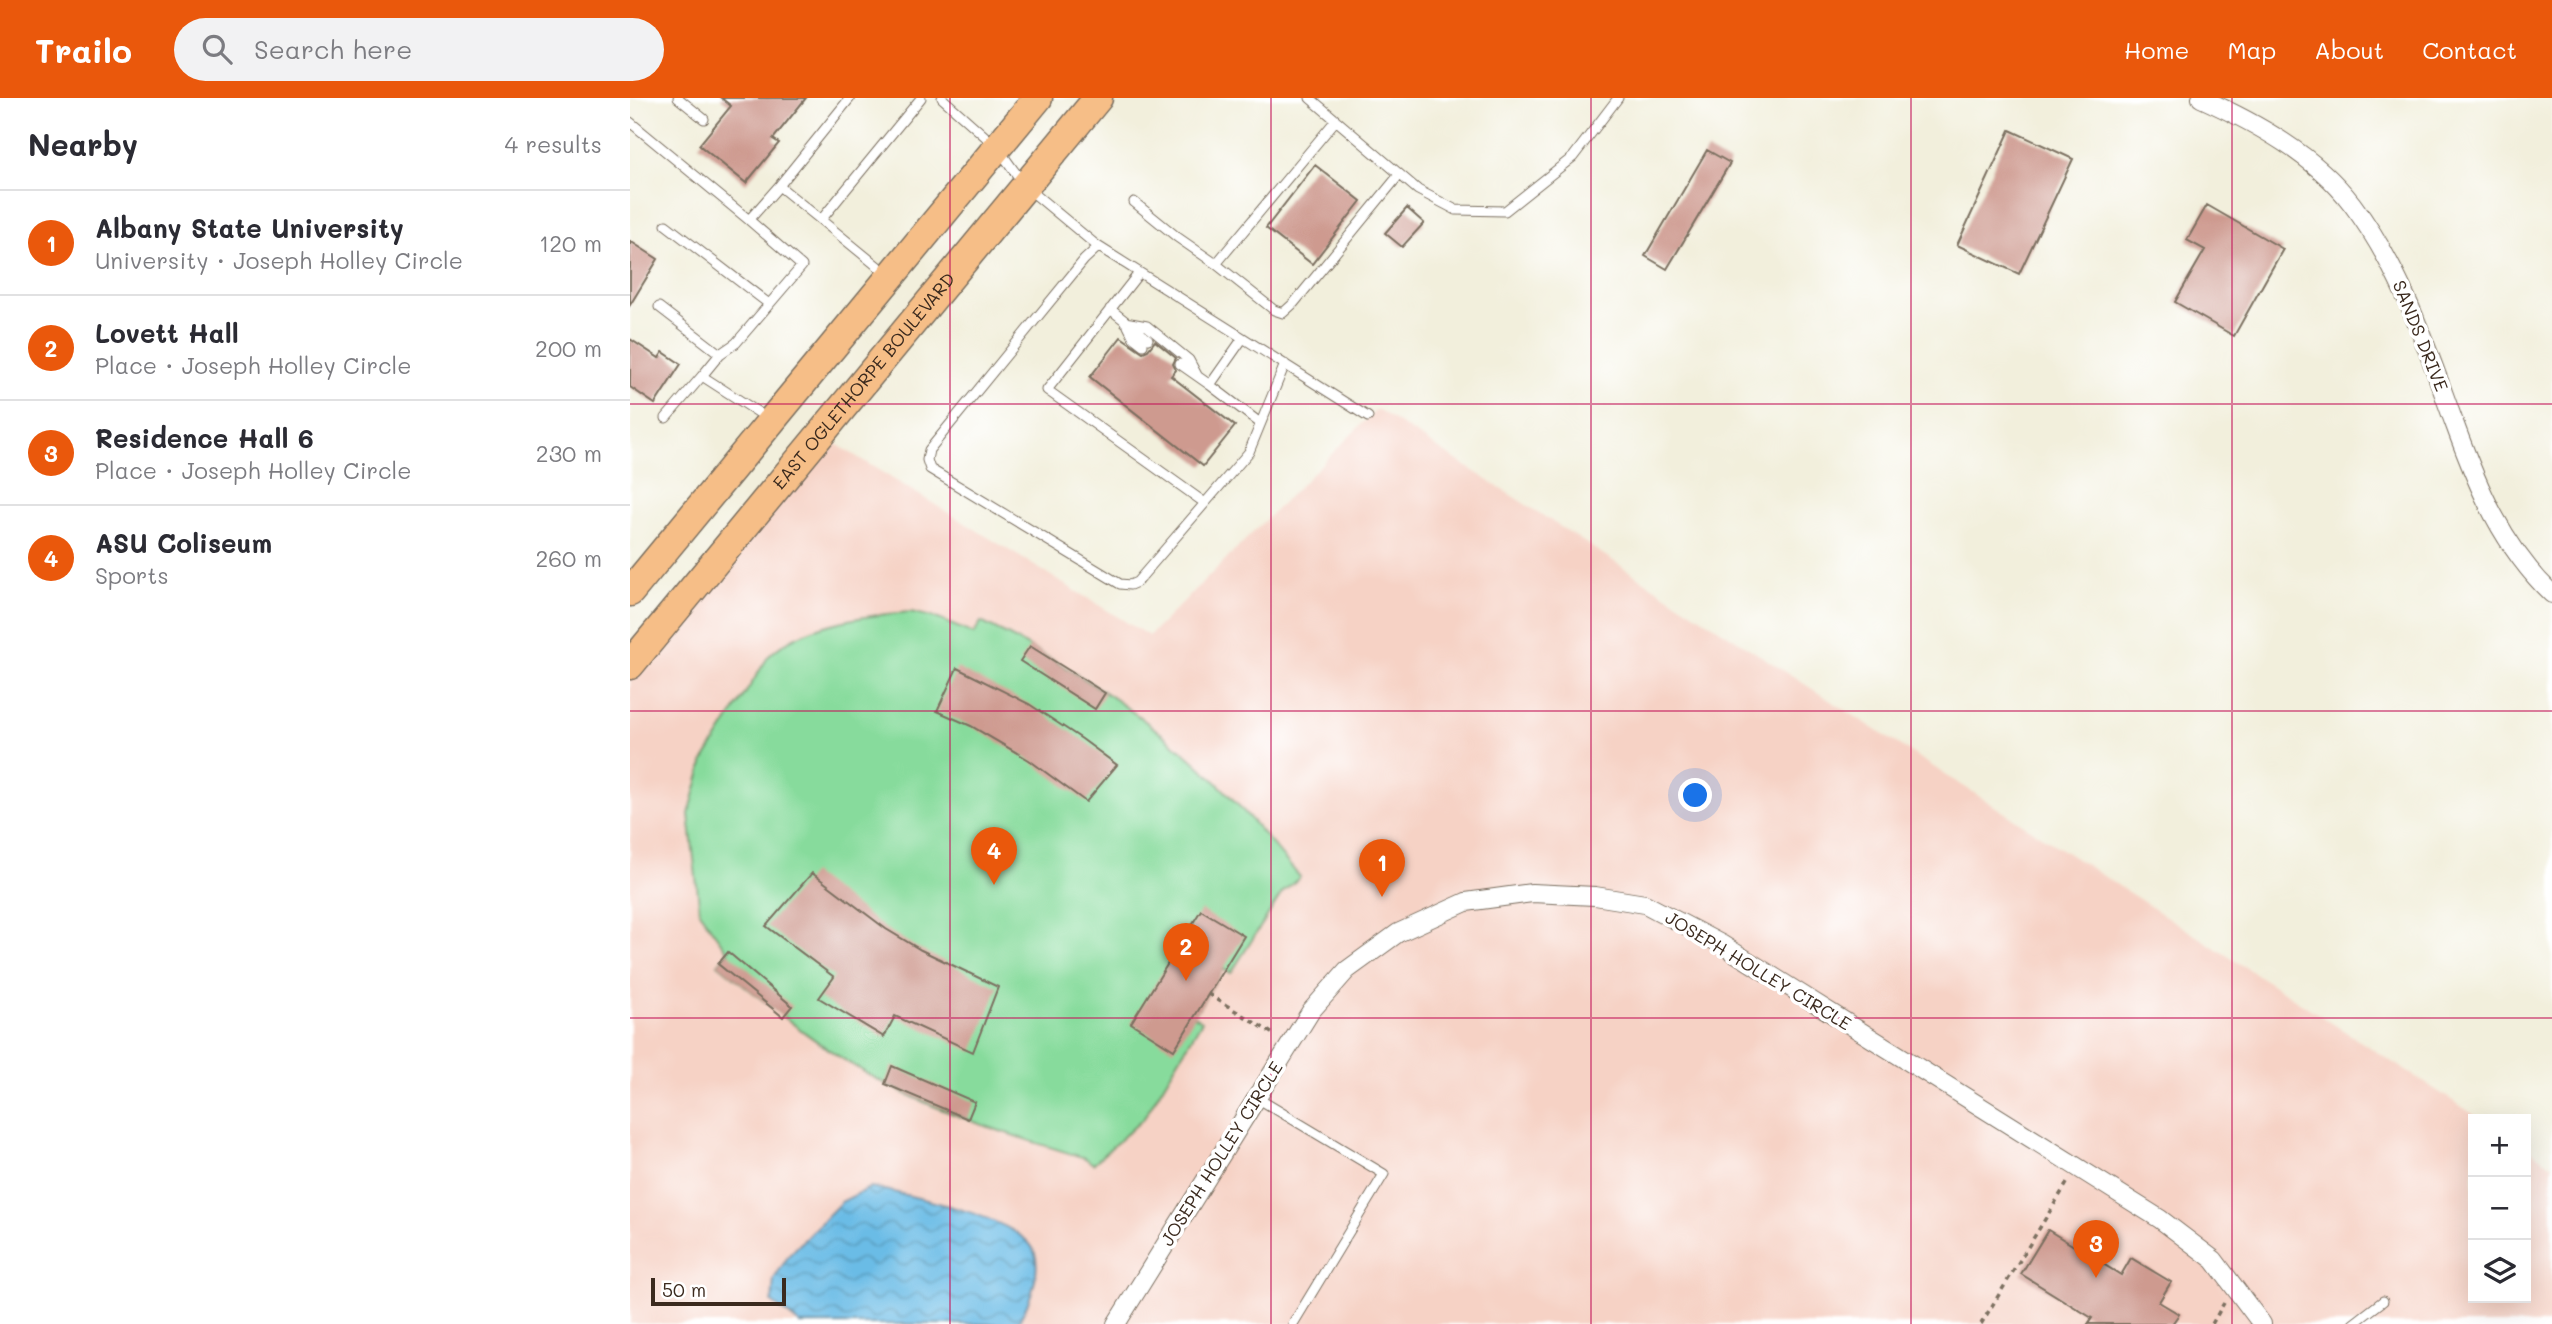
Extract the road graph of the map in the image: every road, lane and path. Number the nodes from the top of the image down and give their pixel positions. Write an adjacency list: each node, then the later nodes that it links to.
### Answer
1 (678, 98): 10 (lane)
2 (850, 98): 15 (lane)
3 (921, 98): 19 (lane)
4 (942, 98): 13 (lane)
5 (1038, 98): 13 (main road)
6 (1098, 98): 16 (main road, EAST OGLETHORPE BOULEVARD)
7 (1310, 98): 11 (lane)
8 (1618, 98): 14 (lane)
9 (2201, 98): 43 (street, SANDS DRIVE)
10 (704, 119)
11 (1335, 120): 14 (lane); 22 (lane)
12 (630, 122): 18 (lane)
13 (997, 147): 16 (lane); 24 (main road)
14 (1399, 175): 22 (lane)
15 (779, 186): 18 (lane); 19 (lane)
16 (1024, 187): 21 (lane); 44 (main road, EAST OGLETHORPE BOULEVARD)
17 (1134, 202): 22 (lane)
18 (750, 220): 25 (lane)
19 (821, 220): 24 (lane)
20 (666, 225): 25 (lane)
21 (1098, 247): 23 (lane); 41 (lane)
22 (1216, 264)
23 (1139, 273): 27 (lane); 29 (lane)
24 (890, 276): 39 (main road)
25 (769, 304): 31 (lane)
26 (659, 307): 31 (lane)
27 (1110, 310): 28 (lane); 41 (lane)
28 (1125, 322): 30 (lane); 35 (lane)
29 (1243, 338): 32 (lane); 36 (lane)
30 (1145, 342)
31 (720, 354): 34 (lane)
32 (1284, 365): 37 (lane); 40 (lane)
33 (1178, 367): 35 (lane)
34 (702, 376): 38 (lane); 39 (lane)
35 (1197, 376): 36 (lane)
36 (1210, 385): 40 (lane)
37 (1368, 417)
38 (666, 418)
39 (772, 421): 42 (main road)
40 (1261, 423): 41 (lane)
41 (1205, 503)
42 (630, 592)
43 (2552, 594)
44 (630, 665)
45 (1208, 994): 46 (path)
46 (1290, 1045): 47 (street, JOSEPH HOLLEY CIRCLE); 48 (street, JOSEPH HOLLEY CIRCLE)
47 (1257, 1098): 51 (street, JOSEPH HOLLEY CIRCLE); 52 (lane)
48 (2077, 1167): 49 (street, JOSEPH HOLLEY CIRCLE); 53 (path)
49 (2235, 1286): 54 (path); 55 (street, JOSEPH HOLLEY CIRCLE)
50 (2382, 1301): 56 (lane)
51 (1116, 1324)
52 (1293, 1324)
53 (1981, 1324)
54 (2212, 1324)
55 (2262, 1324)
56 (2353, 1324)

